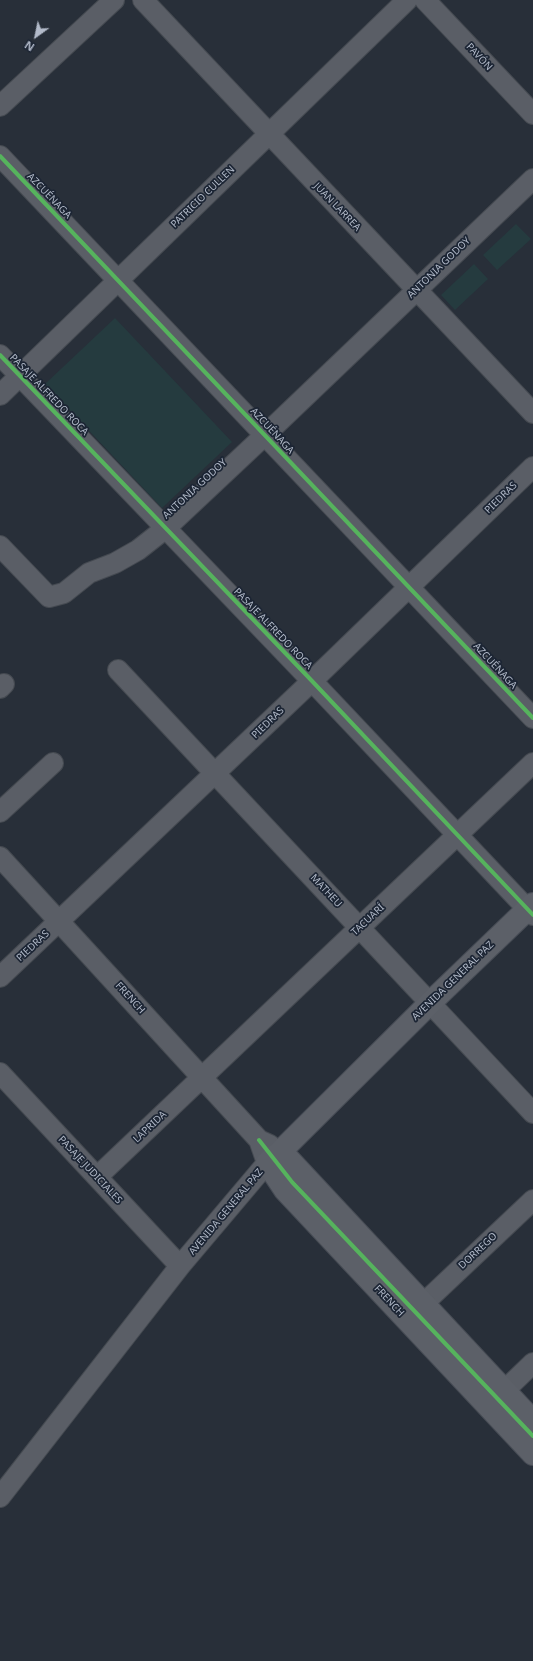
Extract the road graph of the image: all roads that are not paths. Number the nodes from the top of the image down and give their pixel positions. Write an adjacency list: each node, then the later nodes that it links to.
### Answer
1 (114, 0): 5 (street)
2 (143, 0): 7 (street, JUAN LARREA)
3 (408, 0): 7 (street, PATRICIO CULLEN)
4 (425, 0): 6 (street, PAVÓN)
5 (0, 106)
6 (533, 114)
7 (268, 134): 10 (street, PATRICIO CULLEN); 11 (street, JUAN LARREA)
8 (0, 156): 10 (street, AZCUÉNAGA)
9 (533, 179): 11 (street, ANTONIA GODOY)
10 (118, 280): 13 (street, PATRICIO CULLEN); 16 (street, AZCUÉNAGA)
11 (416, 290): 15 (street, JUAN LARREA); 16 (street, ANTONIA GODOY)
12 (0, 355): 13 (street, PASAJE ALFREDO ROCA)
13 (20, 376): 14 (street, PATRICIO CULLEN); 18 (street, PASAJE ALFREDO ROCA)
14 (0, 395)
15 (533, 413)
16 (265, 435): 18 (street, ANTONIA GODOY); 20 (street, AZCUÉNAGA)
17 (533, 467): 20 (street, PIEDRAS)
18 (166, 528): 19 (street, ANTONIA GODOY); 22 (street, PASAJE ALFREDO ROCA)
19 (0, 546)
20 (410, 587): 22 (street, PIEDRAS); 23 (street, AZCUÉNAGA)
21 (118, 670): 26 (street, MATHEU)
22 (312, 681): 26 (street, PIEDRAS); 28 (street, PASAJE ALFREDO ROCA)
23 (533, 718)
24 (53, 763): 27 (street)
25 (533, 763): 28 (street, TACUARÍ)
26 (215, 773): 31 (street, PIEDRAS); 32 (street, MATHEU)
27 (0, 812)
28 (458, 835): 30 (street, PASAJE ALFREDO ROCA); 32 (street, TACUARÍ)
29 (0, 857): 31 (street, FRENCH)
30 (531, 909): 34 (main road, AVENIDA GENERAL PAZ)
31 (60, 921): 33 (street, PIEDRAS); 36 (street, FRENCH)
32 (360, 927): 34 (street, MATHEU); 36 (street, TACUARÍ)
33 (0, 977)
34 (430, 1003): 37 (street, MATHEU); 38 (main road, AVENIDA GENERAL PAZ)
35 (0, 1073): 39 (street, PASAJE JUDICIALES)
36 (202, 1077): 38 (street, FRENCH); 39 (street, LAPRIDA)
37 (533, 1114)
38 (274, 1157): 41 (street, AVENIDA GENERAL PAZ); 42 (main road, FRENCH); 46 (main road, FRENCH)
39 (97, 1176): 41 (street, PASAJE JUDICIALES)
40 (533, 1200): 42 (street, DORREGO)
41 (180, 1266): 47 (street, AVENIDA GENERAL PAZ)
42 (424, 1303): 44 (main road, FRENCH)
43 (533, 1363): 44 (street)
44 (505, 1390): 45 (main road, FRENCH)
45 (533, 1421)
46 (533, 1454)
47 (0, 1498)

